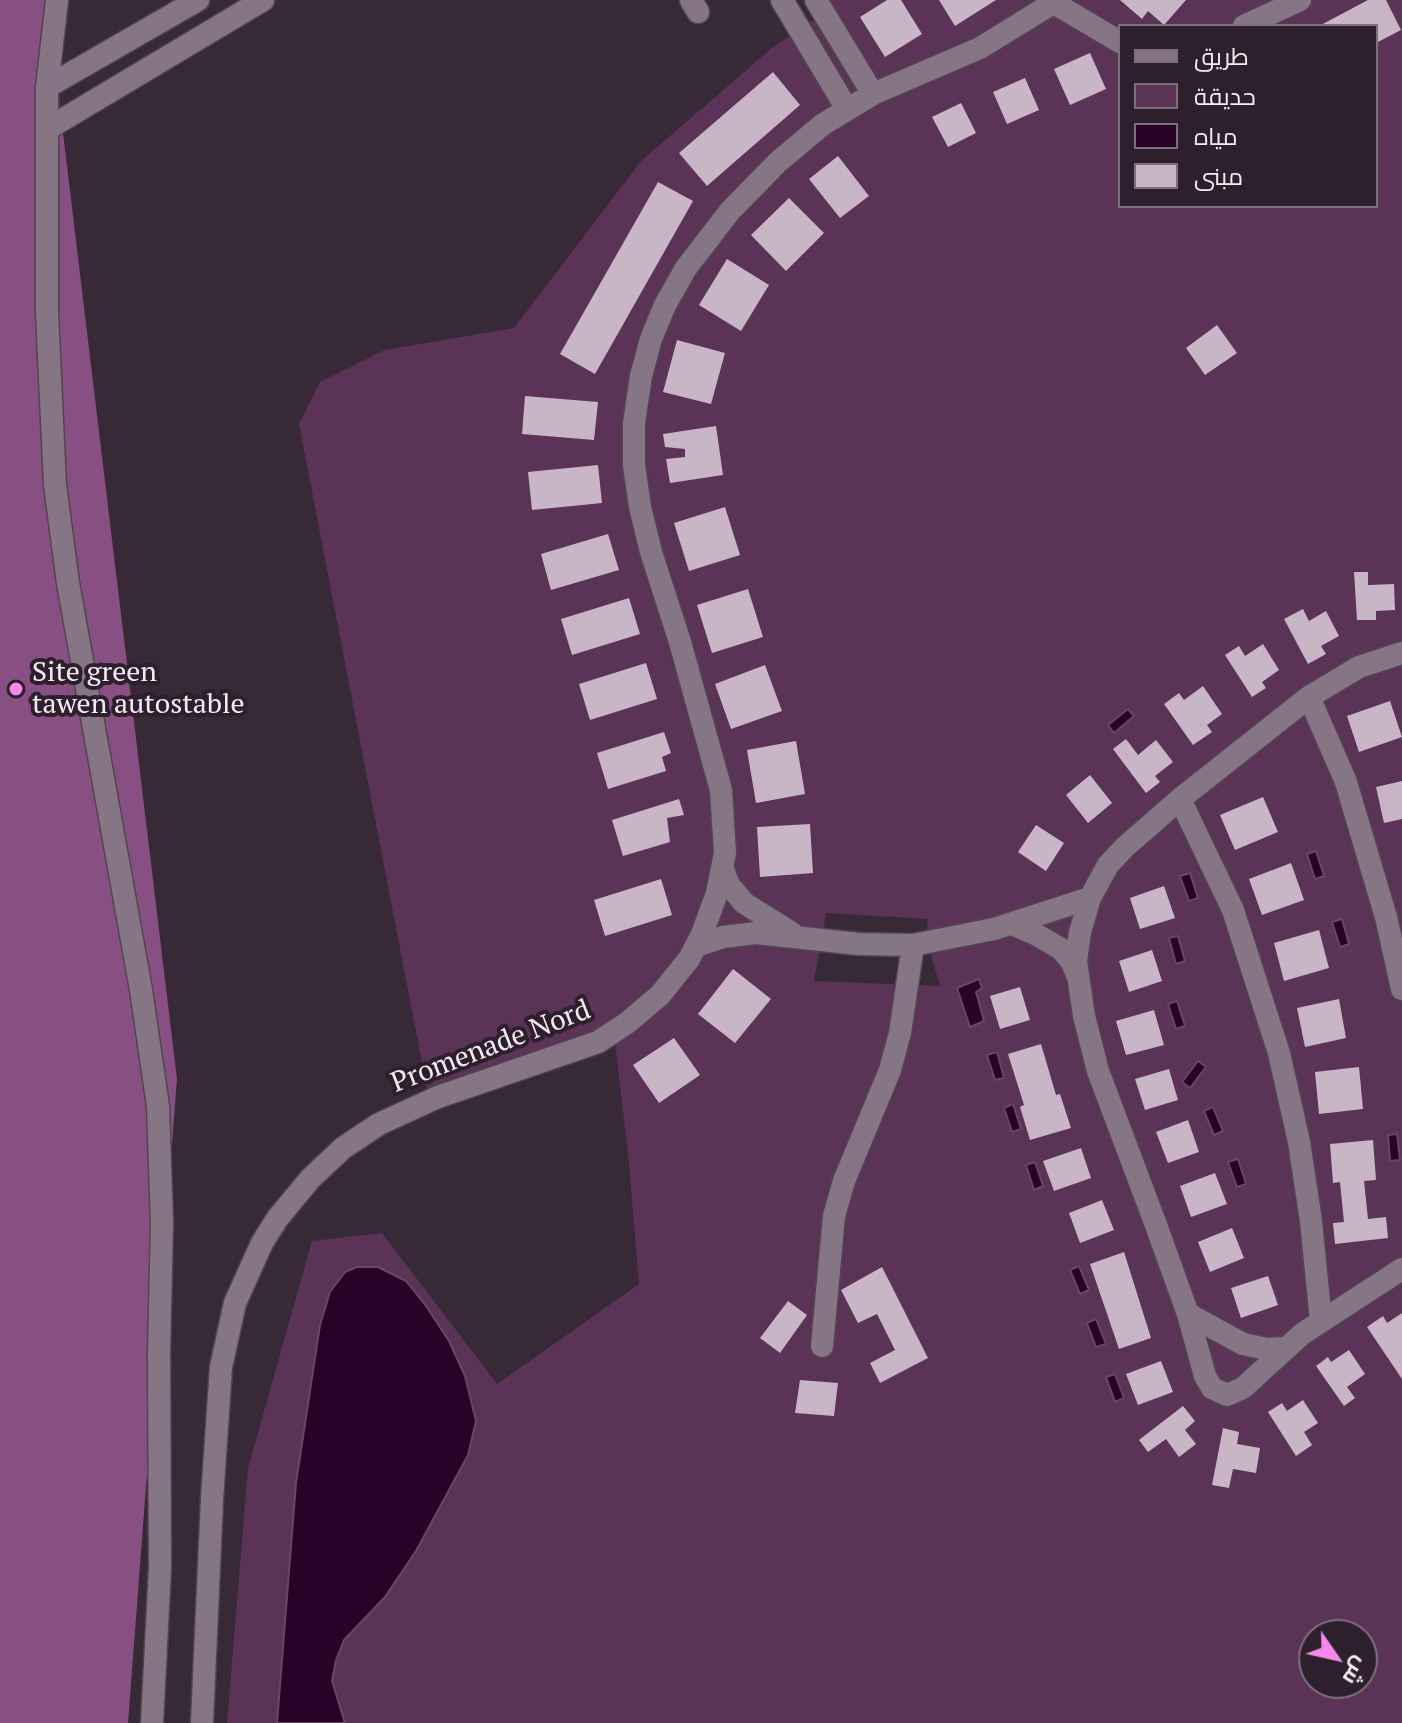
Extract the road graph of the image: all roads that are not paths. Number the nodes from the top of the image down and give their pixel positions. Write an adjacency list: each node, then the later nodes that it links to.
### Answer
1 (57, 0): 10 (street)
2 (198, 0): 10 (street)
3 (263, 0): 13 (street)
4 (782, 0): 12 (street)
5 (816, 0): 11 (street)
6 (1300, 0): 8 (street)
7 (1056, 1): 9 (street); 11 (street, Promenade Nord)
8 (1248, 24)
9 (1118, 41)
10 (47, 87): 13 (street)
11 (873, 94): 12 (street, Promenade Nord)
12 (847, 109): 17 (street, Promenade Nord)
13 (47, 129): 30 (street)
14 (1402, 653): 15 (street)
15 (1309, 697): 16 (street); 24 (street)
16 (1180, 799): 18 (street); 27 (street)
17 (723, 869): 20 (street); 22 (street, Promenade Nord)
18 (1090, 898): 19 (street); 23 (street)
19 (1012, 924): 21 (street); 23 (street)
20 (800, 938): 21 (street); 22 (street)
21 (913, 945): 28 (street)
22 (696, 946): 31 (street, Promenade Nord)
23 (1077, 975): 26 (street)
24 (1402, 989)
25 (1402, 1269): 27 (street)
26 (1188, 1314): 29 (street); 29 (street)
27 (1321, 1321): 29 (street)
28 (822, 1346)
29 (1284, 1348)
30 (152, 1723)
31 (202, 1723)

